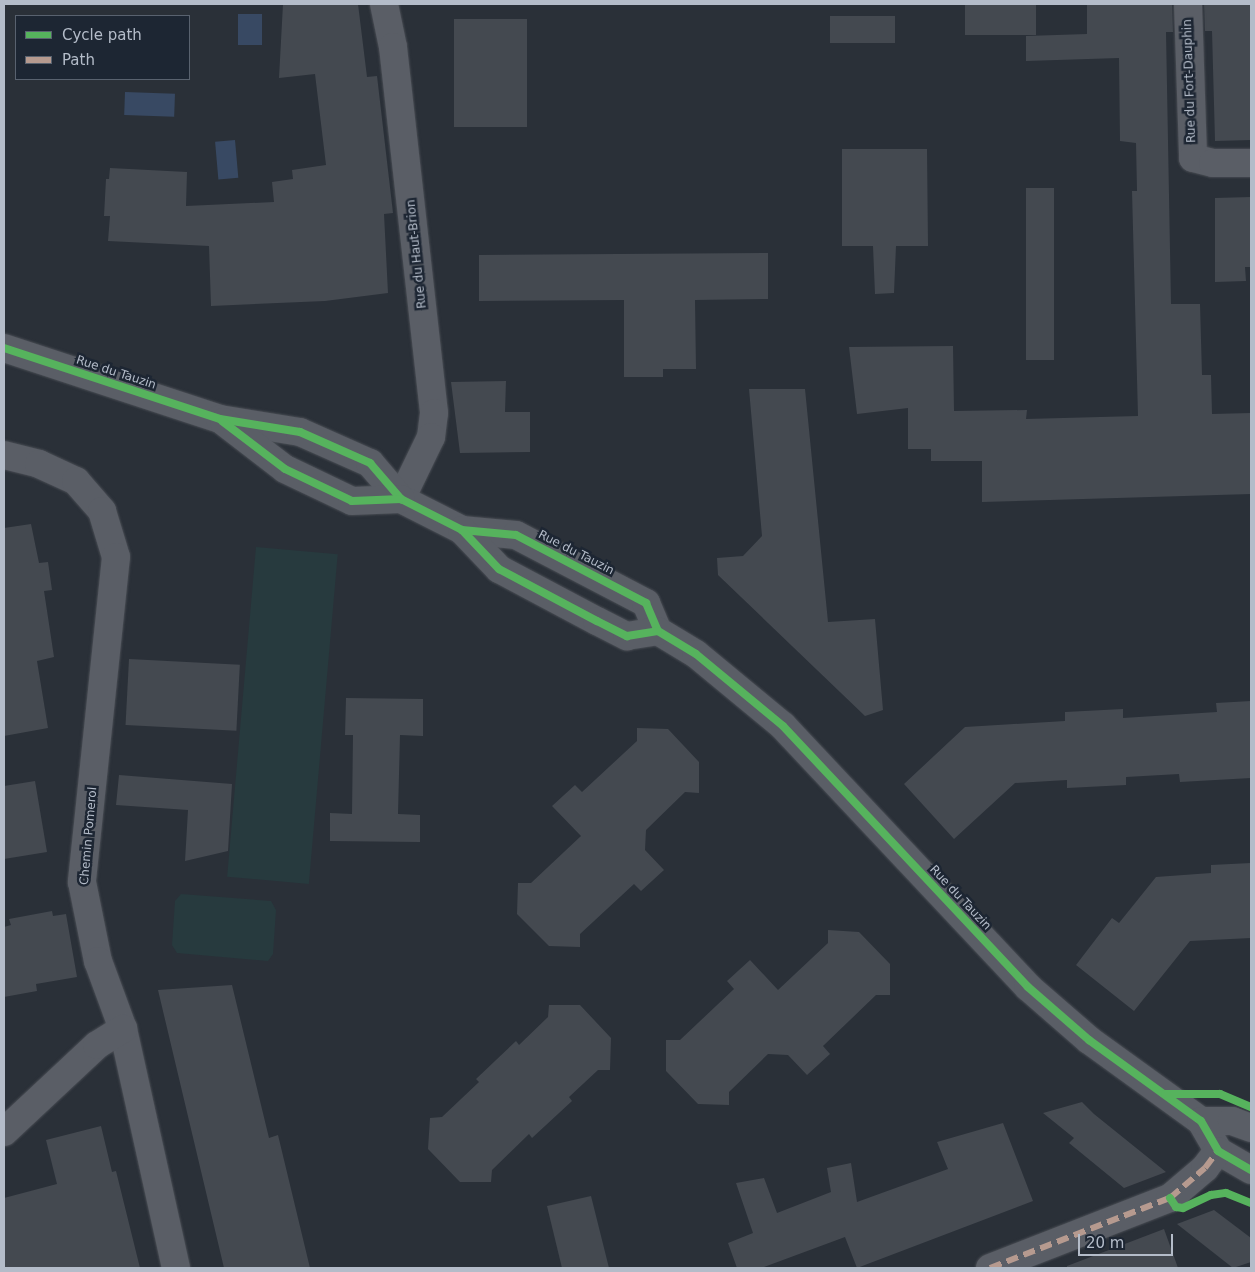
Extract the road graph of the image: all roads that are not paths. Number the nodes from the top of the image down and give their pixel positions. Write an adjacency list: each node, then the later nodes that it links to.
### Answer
1 (384, 4): 7 (street, Rue du Haut-Brion)
2 (1188, 4): 3 (street, Rue du Fort-Dauphin)
3 (1251, 163)
4 (4, 348): 5 (street, Rue du Tauzin)
5 (220, 420): 7 (street, Rue du Tauzin); 7 (street, Rue du Tauzin)
6 (4, 455): 10 (street, Chemin Pomerol)
7 (401, 500): 8 (street, Rue du Tauzin)
8 (462, 530): 9 (street, Rue du Tauzin); 9 (street, Rue du Tauzin)
9 (658, 631): 11 (street, Rue du Tauzin)
10 (123, 1029): 13 (street); 16 (street, Chemin Pomerol)
11 (1201, 1120): 12 (street); 14 (street, Rue du Tauzin)
12 (1251, 1128)
13 (4, 1132)
14 (1218, 1151): 15 (street); 17 (street)
15 (1251, 1170)
16 (176, 1268)
17 (990, 1268)

